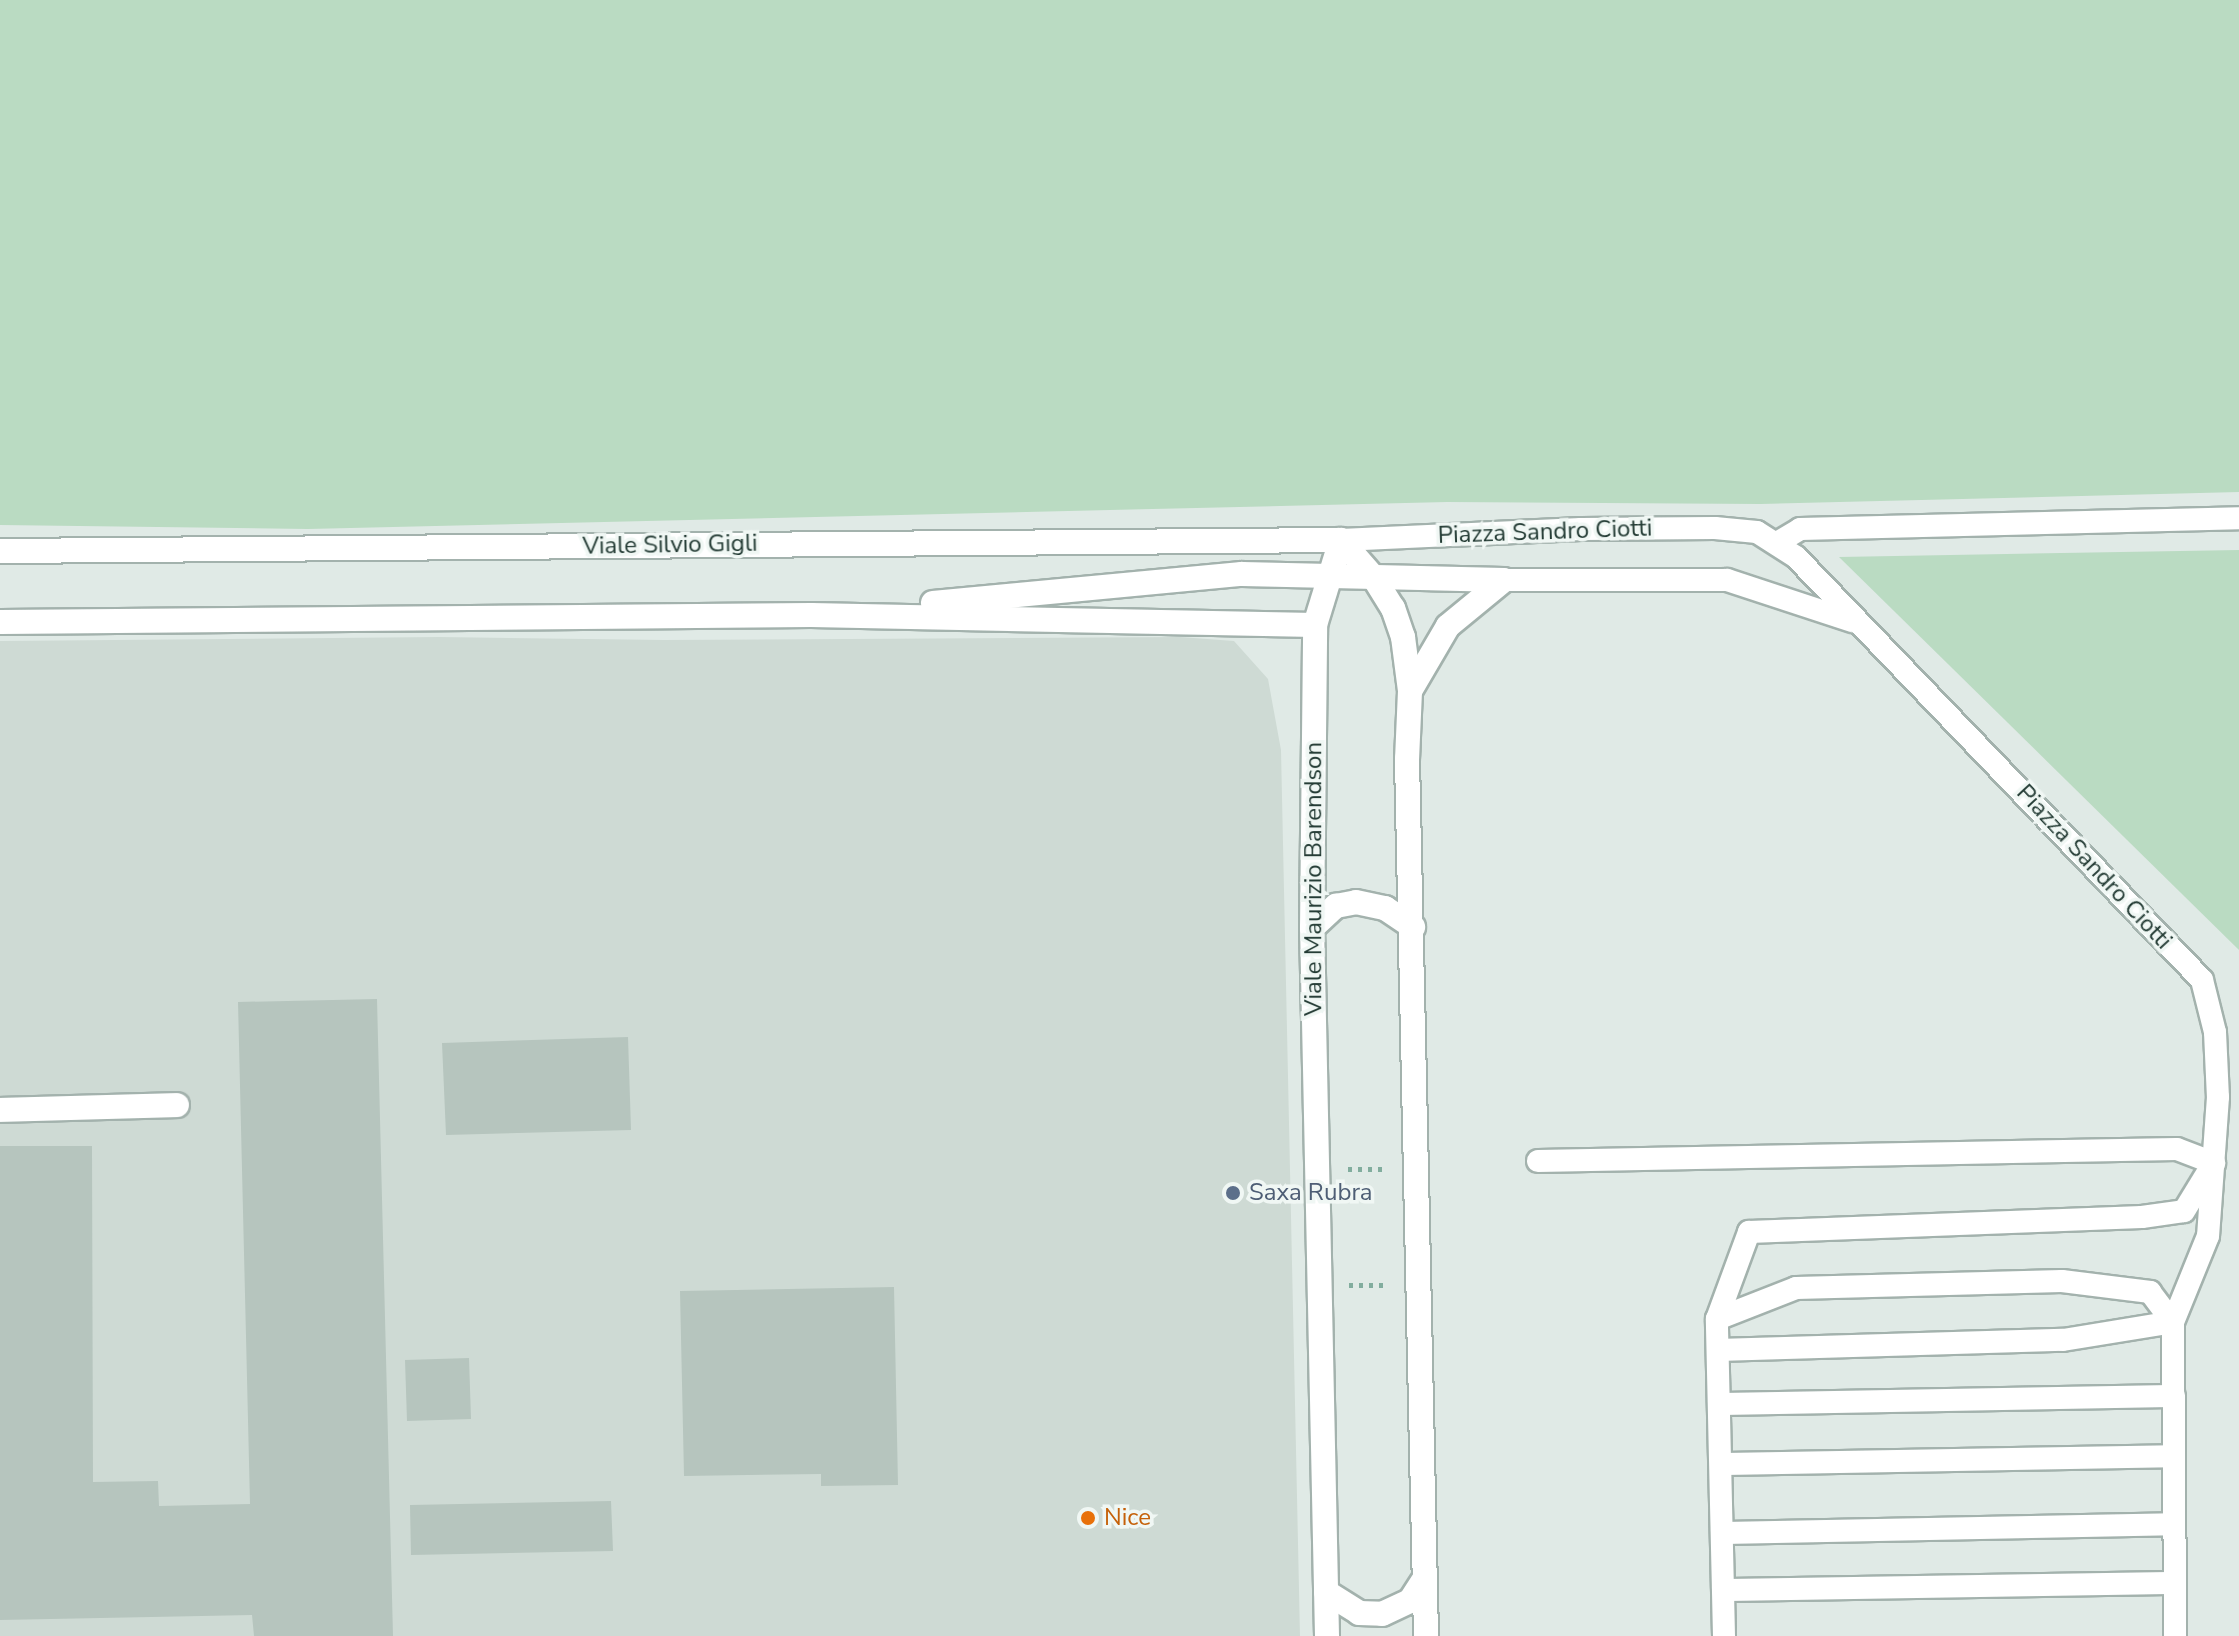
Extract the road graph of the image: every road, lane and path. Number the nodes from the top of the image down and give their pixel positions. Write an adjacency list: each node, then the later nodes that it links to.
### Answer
1 (2239, 518): 3 (lane)
2 (1341, 540): 3 (lane, Piazza Sandro Ciotti); 4 (street, Viale Silvio Gigli); 5 (street, Viale Maurizio Barendson); 6 (street)
3 (1777, 543): 10 (lane, Piazza Sandro Ciotti)
4 (0, 551)
5 (1329, 577): 6 (street, Piazza Sandro Ciotti); 8 (street, Piazza Sandro Ciotti); 11 (street, Viale Maurizio Barendson)
6 (1384, 578): 7 (street, Piazza Sandro Ciotti); 12 (street)
7 (1504, 580): 10 (lane, Piazza Sandro Ciotti); 12 (street, Piazza Sandro Ciotti)
8 (811, 615): 9 (street); 11 (street)
9 (0, 622)
10 (1856, 622): 18 (lane, Piazza Sandro Ciotti)
11 (1315, 625): 14 (street, Viale Maurizio Barendson)
12 (1410, 691): 13 (street)
13 (1413, 927): 14 (street); 32 (street)
14 (1312, 928): 35 (street, Viale Maurizio Barendson)
15 (177, 1105): 16 (street)
16 (0, 1110)
17 (1538, 1161): 18 (lane)
18 (2214, 1163): 23 (lane); 24 (lane, Piazza Sandro Ciotti)
19 (1339, 1169): 20 (path)
20 (1392, 1169)
21 (1392, 1284): 22 (path)
22 (1340, 1285)
23 (1717, 1319): 24 (lane); 25 (lane)
24 (2173, 1322): 25 (lane); 26 (lane)
25 (1718, 1350): 27 (lane)
26 (2174, 1396): 27 (lane); 28 (lane)
27 (1719, 1404): 29 (lane)
28 (2174, 1456): 29 (lane); 30 (lane)
29 (1721, 1464): 31 (lane)
30 (2174, 1524): 31 (lane); 33 (lane)
31 (1722, 1533): 34 (lane)
32 (1425, 1578): 35 (street); 37 (street)
33 (2174, 1583): 34 (lane); 39 (lane)
34 (1723, 1590): 38 (lane)
35 (1326, 1592): 36 (street, Viale Maurizio Barendson)
36 (1327, 1636)
37 (1426, 1636)
38 (1724, 1636)
39 (2175, 1636)

